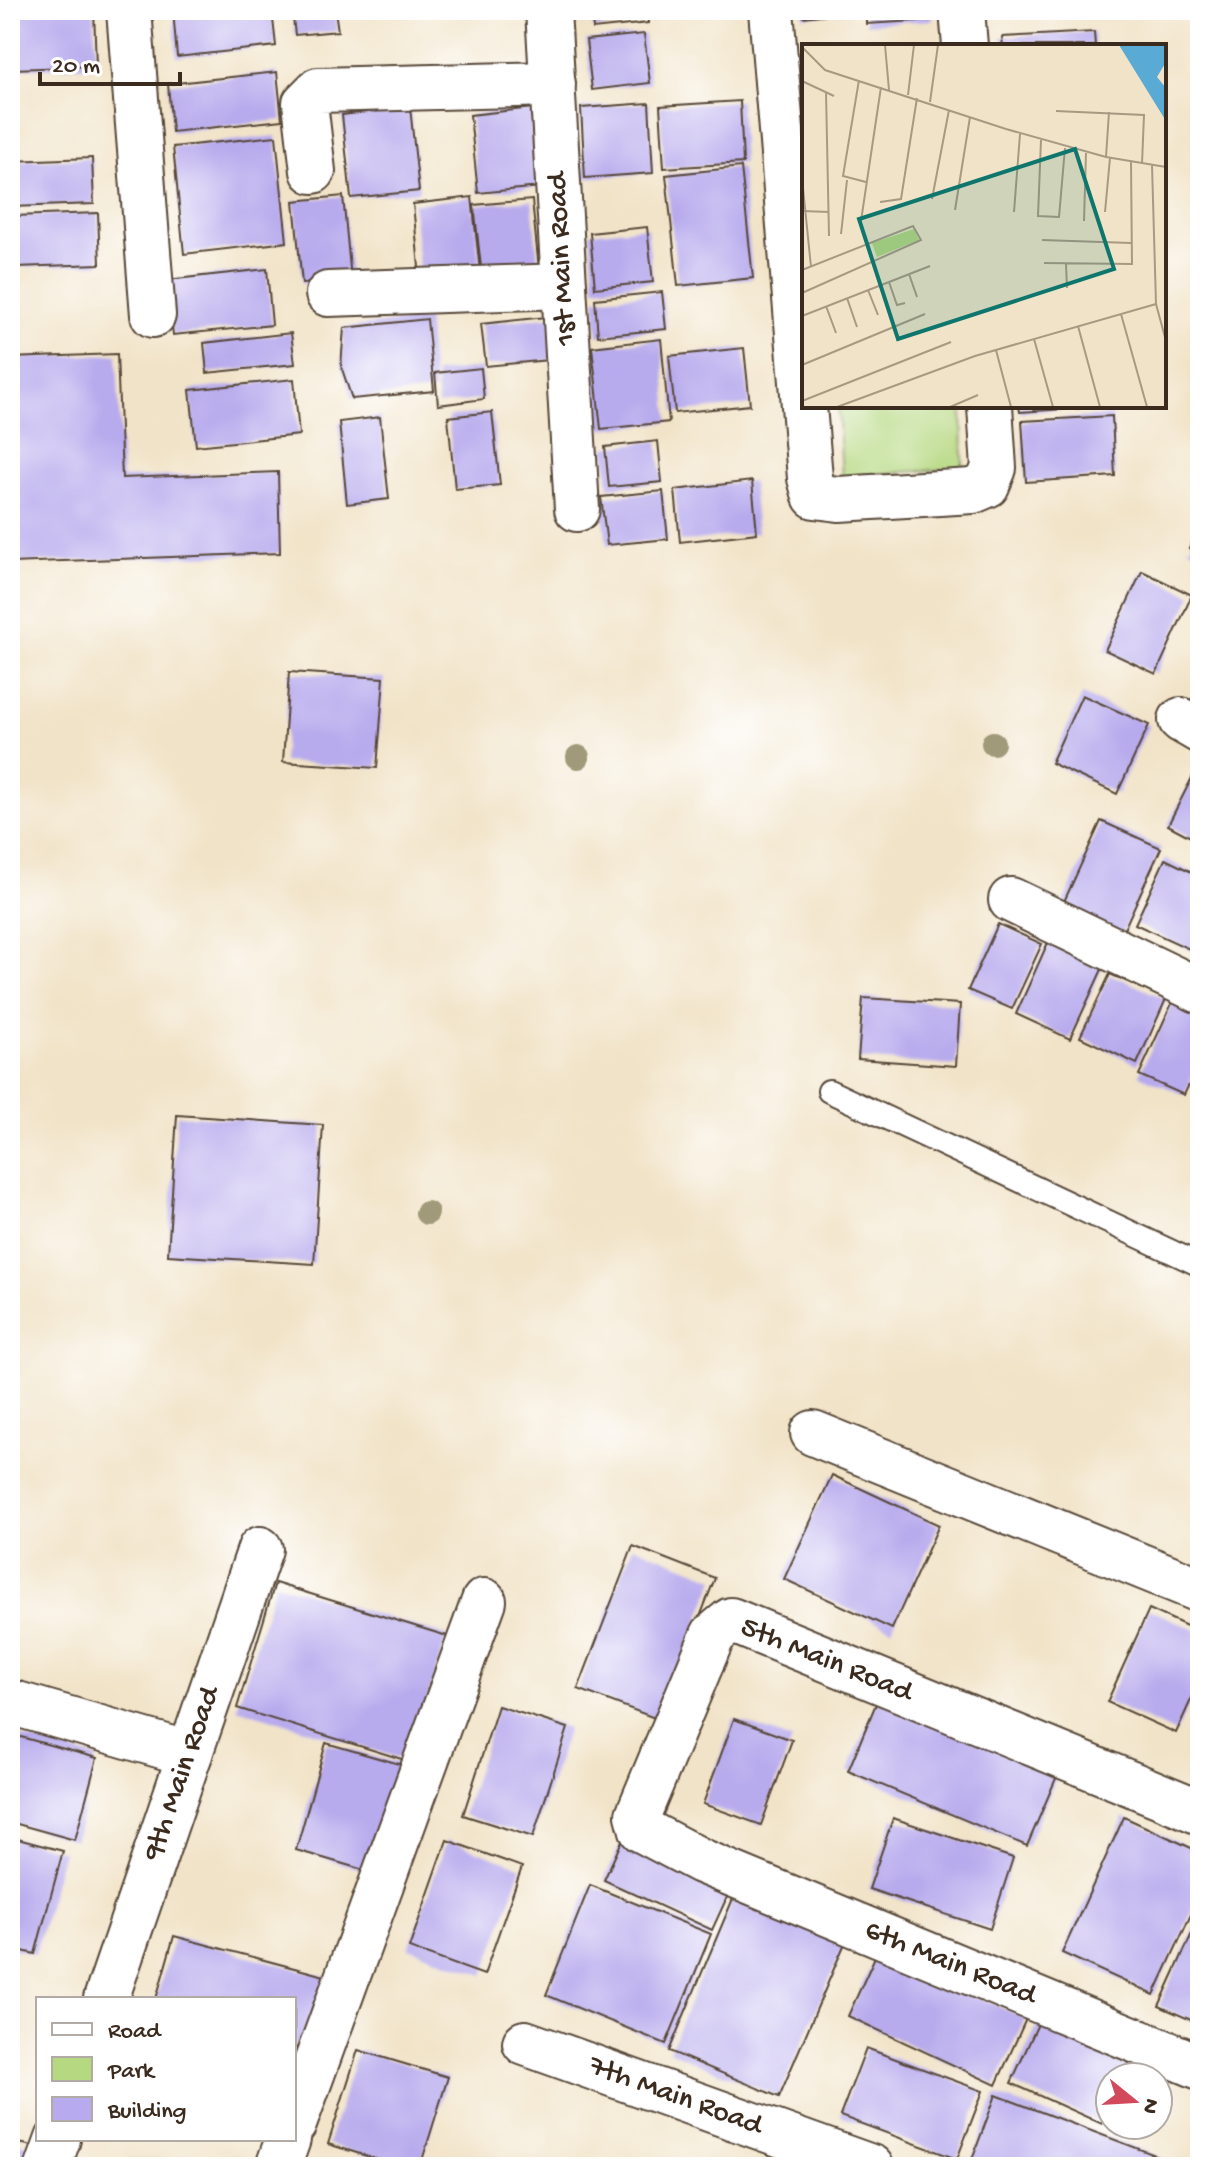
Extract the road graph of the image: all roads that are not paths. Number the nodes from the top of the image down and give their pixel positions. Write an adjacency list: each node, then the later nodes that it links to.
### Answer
1 (129, 10): 10 (street)
2 (548, 10): 6 (street, 1st Main Road)
3 (771, 10): 11 (street)
4 (962, 10): 5 (street)
5 (965, 44)
6 (553, 84): 7 (street); 8 (street, 1st Main Road)
7 (313, 171)
8 (564, 286): 9 (street); 14 (street, 1st Main Road)
9 (328, 294)
10 (153, 315)
11 (802, 382)
12 (804, 408): 13 (street)
13 (990, 408)
14 (577, 509)
15 (1011, 900): 16 (street)
16 (1200, 991)
17 (829, 1091): 18 (lane)
18 (1200, 1265)
19 (813, 1433): 21 (street)
20 (260, 1549): 24 (street, 9th Main Road)
21 (1200, 1590)
22 (484, 1601): 30 (street)
23 (10, 1702): 24 (street)
24 (190, 1754): 27 (street, 9th Main Road)
25 (1200, 1812): 26 (street, 5th Main Road)
26 (701, 1861): 29 (street, 6th Main Road)
27 (107, 1997)
28 (525, 2043): 35 (street, 7th Main Road)
29 (1200, 2067)
30 (296, 2118)
31 (57, 2141): 33 (street)
32 (287, 2141): 34 (street)
33 (48, 2167)
34 (278, 2167)
35 (871, 2167)

